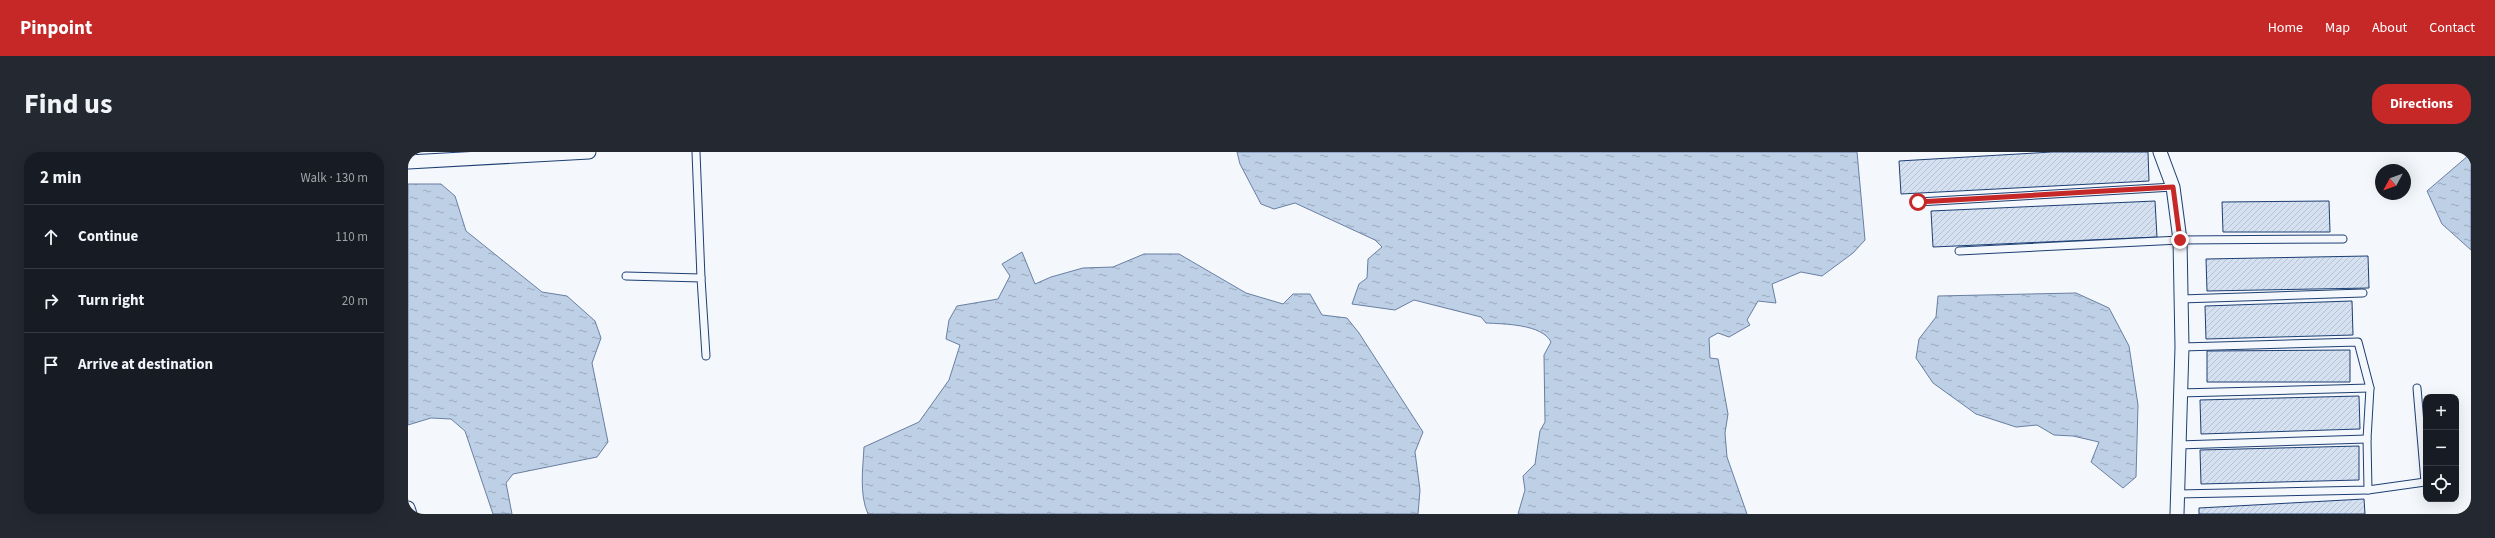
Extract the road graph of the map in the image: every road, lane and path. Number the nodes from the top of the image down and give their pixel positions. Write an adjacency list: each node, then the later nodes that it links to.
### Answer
1 (589, 152): 4 (street)
2 (696, 152): 11 (lane)
3 (2160, 152): 5 (street)
4 (408, 162)
5 (2173, 187): 6 (lane); 8 (street)
6 (1918, 202)
7 (2343, 239): 8 (lane)
8 (2180, 240): 9 (lane); 13 (street)
9 (1959, 251)
10 (626, 276): 11 (lane)
11 (701, 278): 15 (lane)
12 (2363, 293): 13 (lane)
13 (2181, 299): 14 (street)
14 (2182, 347): 16 (lane); 18 (street)
15 (706, 356)
16 (2370, 388): 18 (lane); 19 (lane)
17 (2417, 388): 21 (lane)
18 (2179, 393): 20 (street)
19 (2367, 439): 20 (lane); 21 (lane)
20 (2178, 445): 22 (street)
21 (2368, 490): 22 (lane)
22 (2177, 494): 25 (street)
23 (408, 508): 24 (street)
24 (410, 514)
25 (2178, 514)

